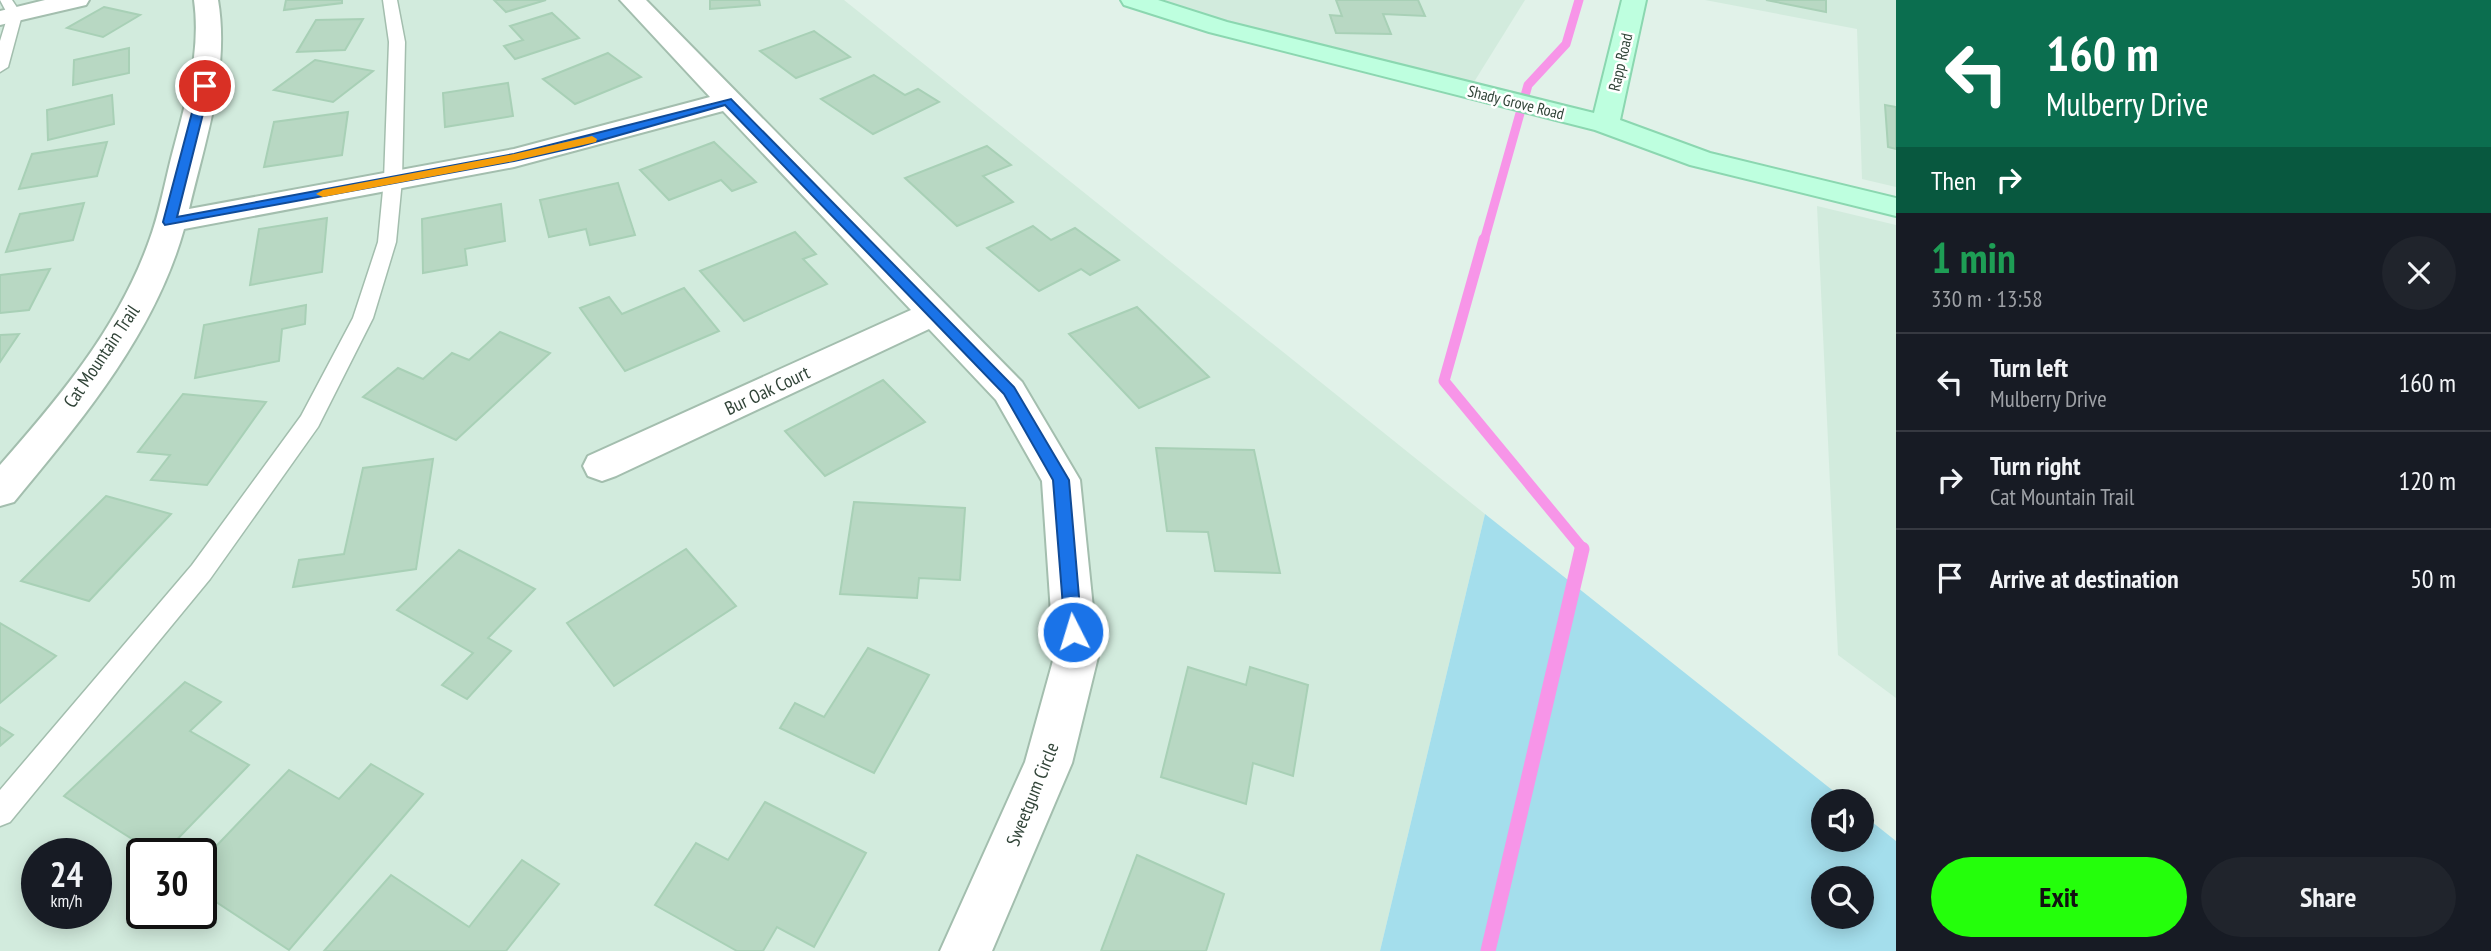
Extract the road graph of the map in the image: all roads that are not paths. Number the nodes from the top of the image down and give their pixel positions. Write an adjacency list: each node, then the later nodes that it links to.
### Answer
1 (77, 0): 7 (street)
2 (206, 0): 13 (street, Cat Mountain Trail)
3 (390, 0): 11 (lane)
4 (632, 0): 9 (street, Sweetgum Circle)
5 (1133, 0): 10 (main road, Shady Grove Road)
6 (1634, 0): 10 (main road, Rapp Road)
7 (7, 11): 8 (lane)
8 (0, 67)
9 (727, 101): 11 (street); 14 (street, Sweetgum Circle)
10 (1605, 124): 12 (main road, Shady Grove Road)
11 (393, 180): 13 (street); 17 (lane)
12 (1896, 207)
13 (169, 222): 16 (street, Cat Mountain Trail)
14 (933, 314): 15 (street, Bur Oak Court); 18 (street, Sweetgum Circle)
15 (602, 466)
16 (0, 491)
17 (0, 812)
18 (966, 951)

